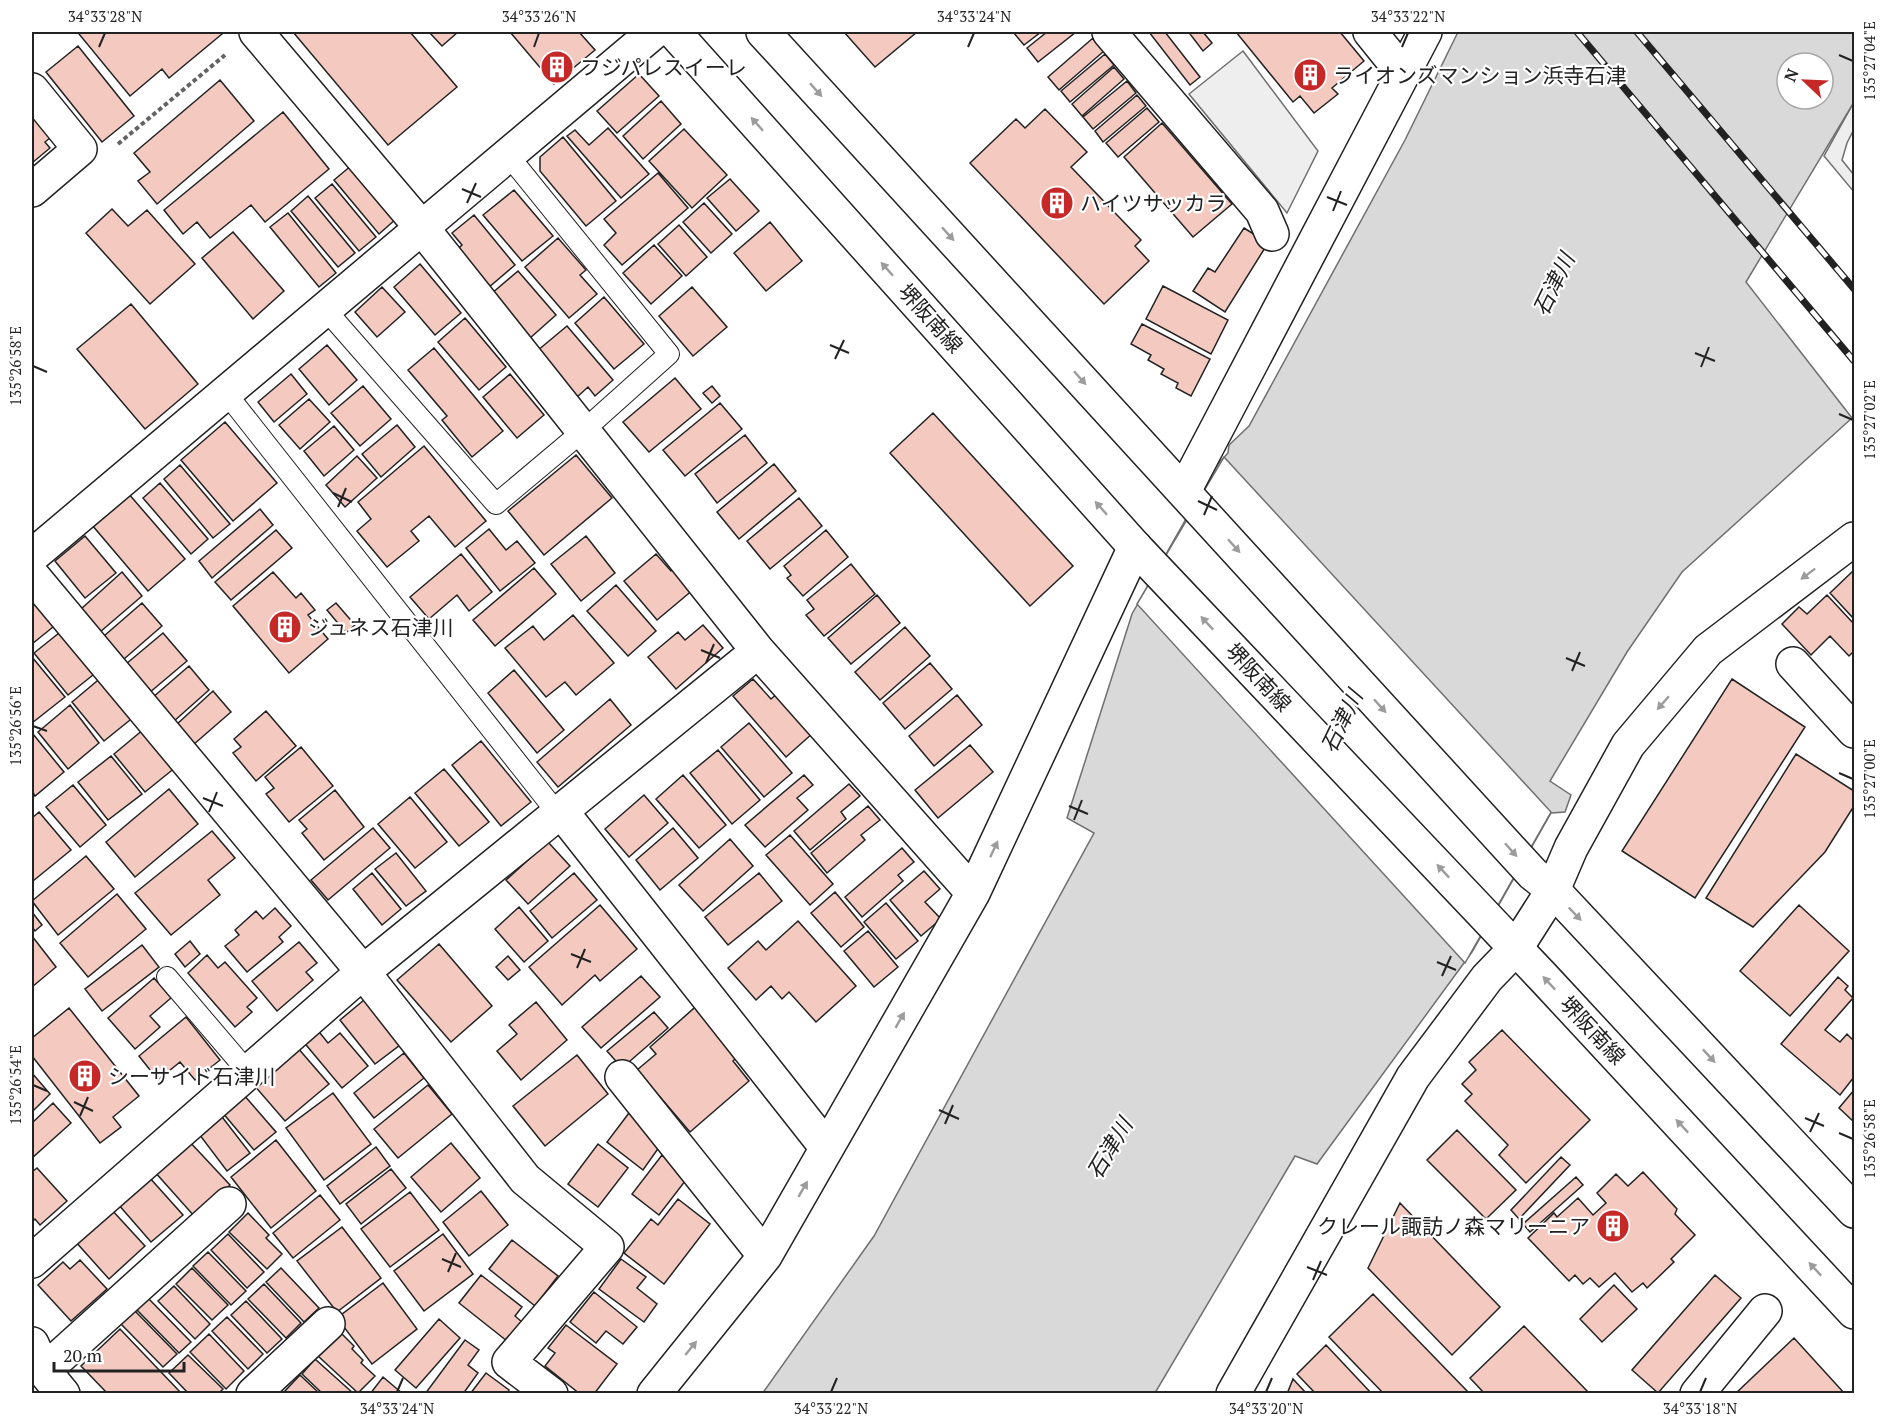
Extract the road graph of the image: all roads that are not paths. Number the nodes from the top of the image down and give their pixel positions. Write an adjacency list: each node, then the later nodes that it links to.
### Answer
1 (256, 32): 12 (street)
2 (654, 32): 10 (street)
3 (674, 32): 20 (street, 堺阪南線, one-way to 3)
4 (763, 32): 17 (street, one-way to 17)
5 (1109, 32): 13 (street)
6 (1370, 32): 8 (street)
7 (1425, 32): 8 (street)
8 (1403, 73): 17 (street)
9 (32, 90): 11 (street)
10 (508, 155): 12 (street); 16 (lane)
11 (32, 190)
12 (422, 228): 14 (street); 16 (street)
13 (1272, 234)
14 (326, 309): 15 (street); 16 (lane)
15 (226, 393): 19 (street); 25 (lane)
16 (583, 431): 22 (street)
17 (1189, 497): 26 (street, one-way to 26)
18 (1854, 539): 26 (street, one-way to 26)
19 (32, 556)
20 (1145, 557): 27 (street, one-way to 20); 28 (street, 堺阪南線, one-way to 20)
21 (32, 575): 29 (street)
22 (758, 651): 25 (street); 27 (street)
23 (1792, 664): 24 (street)
24 (1854, 731)
25 (560, 813): 29 (street); 33 (street)
26 (1543, 882): 28 (street); 35 (street, one-way to 35)
27 (973, 893): 33 (street, one-way to 27)
28 (1506, 938): 39 (street, 堺阪南線, one-way to 28); 45 (street)
29 (363, 972): 31 (street); 43 (street)
30 (167, 977): 31 (lane)
31 (248, 1072): 37 (street)
32 (622, 1077): 36 (street)
33 (827, 1148): 36 (street, one-way to 33)
34 (229, 1204): 41 (street)
35 (1854, 1211)
36 (765, 1256): 44 (street, one-way to 36)
37 (32, 1261)
38 (1766, 1311): 46 (street)
39 (1854, 1312)
40 (328, 1324): 42 (street)
41 (46, 1369)
42 (253, 1394)
43 (550, 1394)
44 (654, 1394)
45 (1233, 1394)
46 (1697, 1394)

